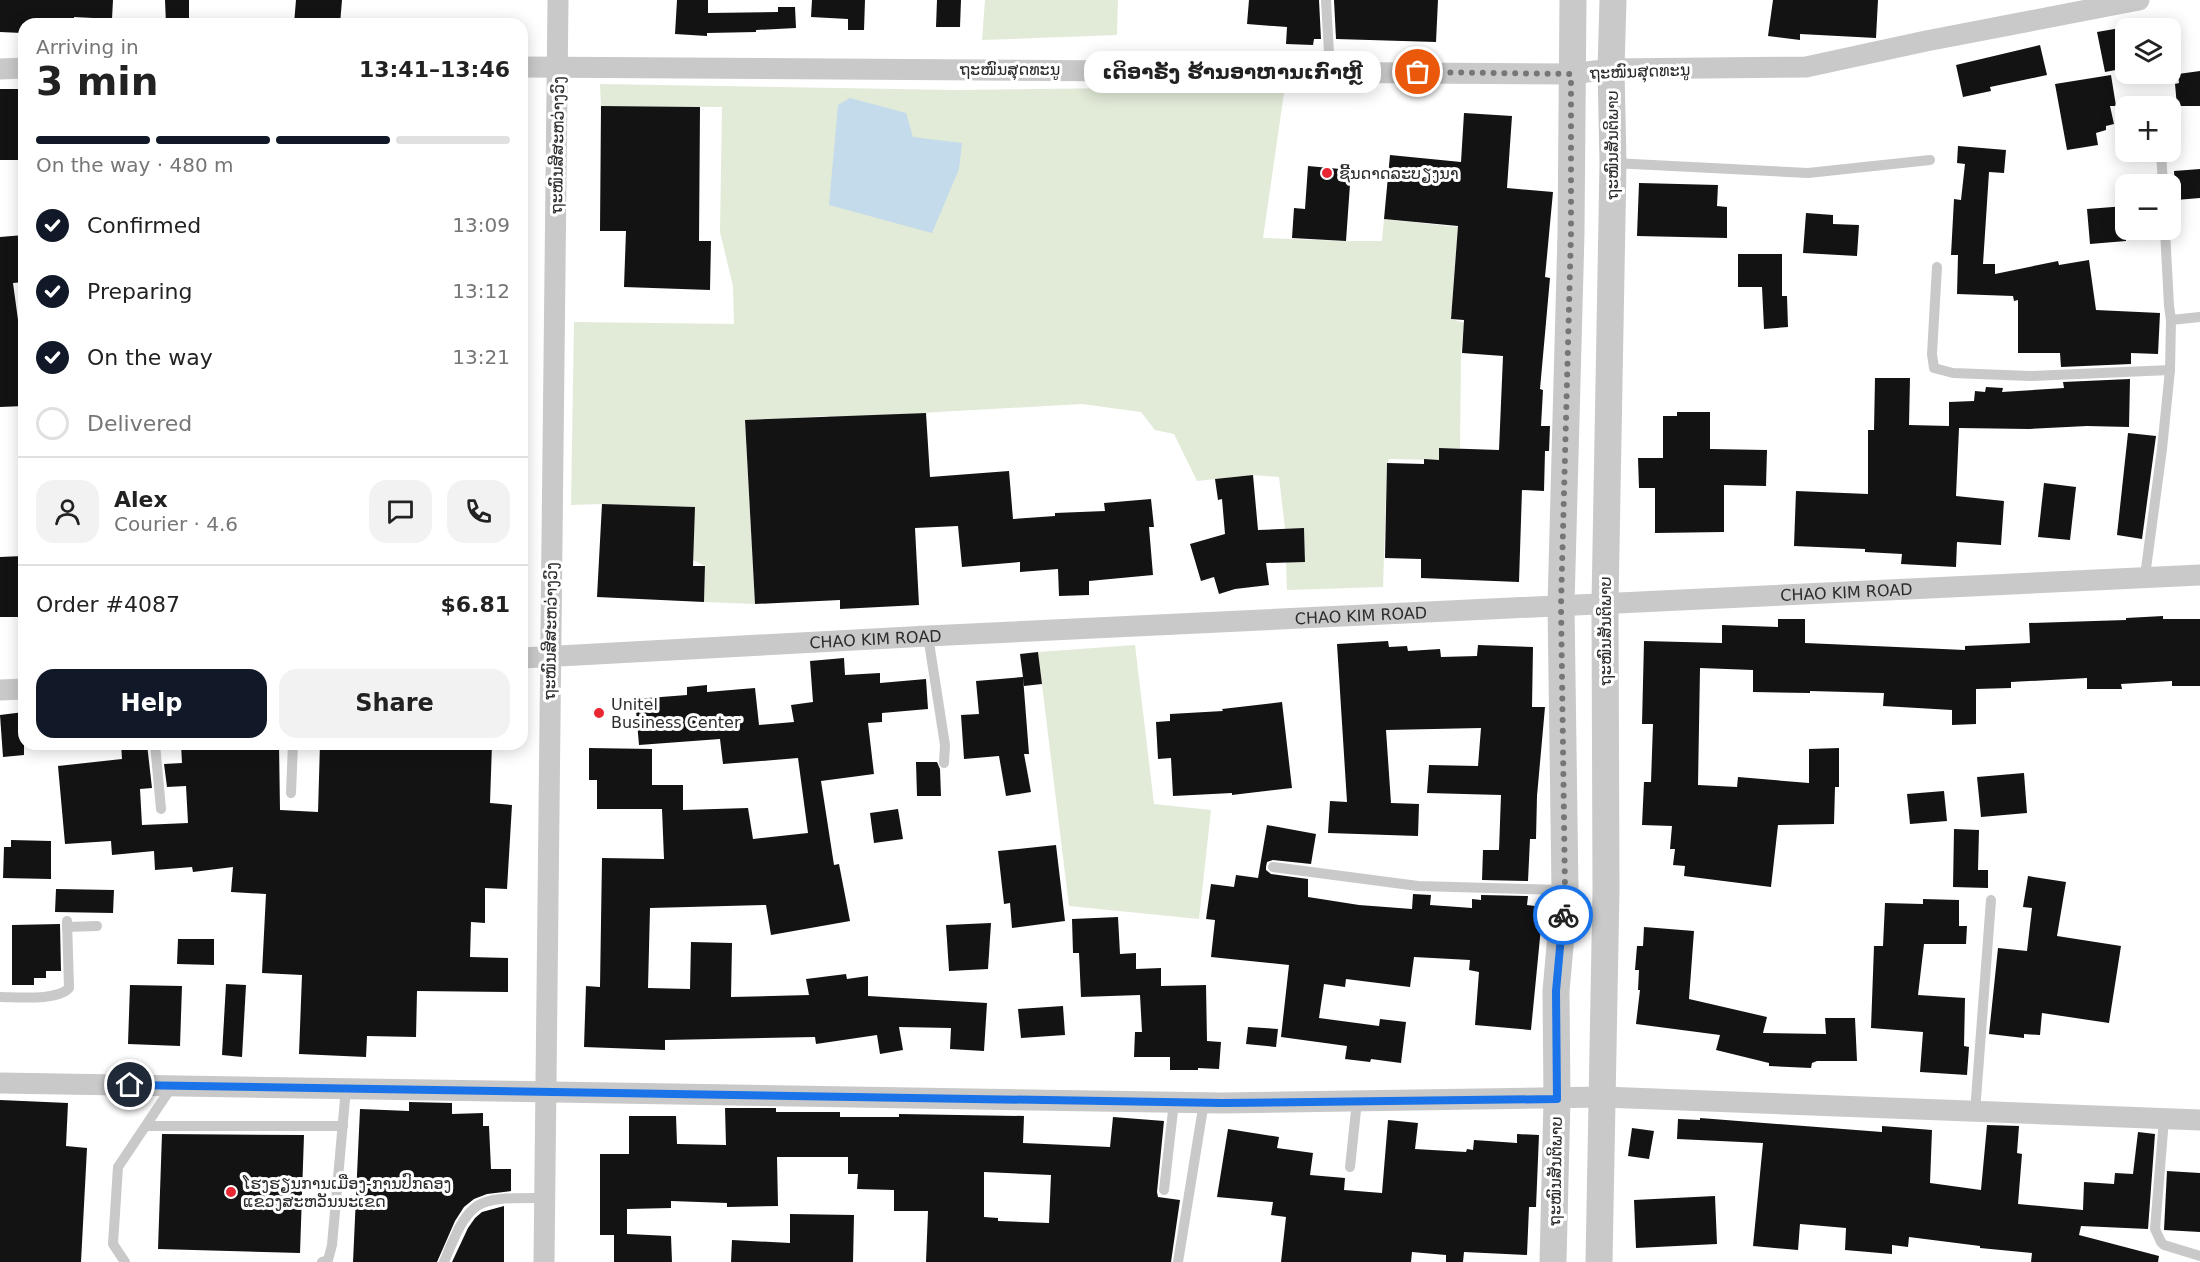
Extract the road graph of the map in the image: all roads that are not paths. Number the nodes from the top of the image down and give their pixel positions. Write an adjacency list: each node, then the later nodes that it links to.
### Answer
1 (558, 0): 7 (street, ຖະໜົນສີສະຫວ່າງວົງ)
2 (1326, 0): 11 (lane)
3 (1573, 0): 12 (street, ຖະໜົນສັນຕິພາບ)
4 (1613, 0): 10 (street, ຖະໜົນສັນຕິພາບ)
5 (2139, 0): 10 (street, ຖະໜົນສຸດທະນູ)
6 (528, 67): 7 (street, ຖະໜົນສຸດທະນູ)
7 (558, 67): 11 (street, ຖະໜົນສຸດທະນູ); 25 (street, ຖະໜົນສີສະຫວ່າງວົງ)
8 (18, 68): 9 (street)
9 (0, 69)
10 (1611, 69): 12 (street, ຖະໜົນສຸດທະນູ); 14 (street, ຖະໜົນສັນຕິພາບ)
11 (1330, 71): 12 (street, ຖະໜົນສຸດທະນູ)
12 (1571, 74): 23 (street, ຖະໜົນສັນຕິພາບ)
13 (1930, 160): 14 (lane)
14 (1613, 163): 22 (street, ຖະໜົນສັນຕິພາບ)
15 (2166, 240): 18 (lane)
16 (1937, 267): 19 (lane)
17 (2200, 316): 18 (lane)
18 (2171, 320): 19 (lane)
19 (2170, 370): 21 (lane)
20 (2200, 574): 21 (street, CHAO KIM ROAD)
21 (2145, 576): 22 (street, CHAO KIM ROAD)
22 (1605, 603): 23 (street, CHAO KIM ROAD); 43 (street, ຖະໜົນສັນຕິພາບ)
23 (1561, 605): 24 (street, CHAO KIM ROAD); 35 (street, ຖະໜົນສັນຕິພາບ)
24 (928, 636): 25 (street, CHAO KIM ROAD); 31 (lane)
25 (550, 657): 26 (street, CHAO KIM ROAD); 42 (street, ຖະໜົນສີສະຫວ່າງວົງ)
26 (528, 658)
27 (18, 689): 28 (street)
28 (0, 690)
29 (156, 750): 33 (lane)
30 (293, 750): 32 (lane)
31 (944, 764)
32 (291, 793)
33 (161, 809)
34 (1273, 867): 35 (lane)
35 (1565, 890): 44 (street, ຖະໜົນສັນຕິພາບ)
36 (1991, 900): 48 (lane)
37 (97, 926): 38 (lane)
38 (0, 997)
39 (0, 1083): 40 (street)
40 (173, 1085): 41 (street); 51 (lane)
41 (346, 1088): 42 (street); 52 (lane)
42 (545, 1092): 46 (street); 55 (street, ຖະໜົນສີສະຫວ່າງວົງ)
43 (1603, 1097): 44 (street); 48 (street); 63 (street, ຖະໜົນສັນຕິພາບ)
44 (1557, 1099): 45 (street); 62 (street, ຖະໜົນສັນຕິພາບ)
45 (1357, 1101): 47 (street); 53 (lane)
46 (1174, 1102): 47 (street); 54 (lane)
47 (1204, 1102): 61 (lane)
48 (1975, 1112): 49 (street)
49 (2164, 1119): 50 (street); 56 (lane)
50 (2200, 1120)
51 (146, 1126): 52 (lane); 57 (lane)
52 (343, 1126): 58 (lane)
53 (1350, 1167)
54 (1164, 1190)
55 (544, 1198): 59 (lane); 60 (street, ຖະໜົນສີສະຫວ່າງວົງ)
56 (2200, 1256)
57 (124, 1262)
58 (322, 1262)
59 (444, 1262)
60 (544, 1262)
61 (1178, 1262)
62 (1553, 1262)
63 (1599, 1262)

